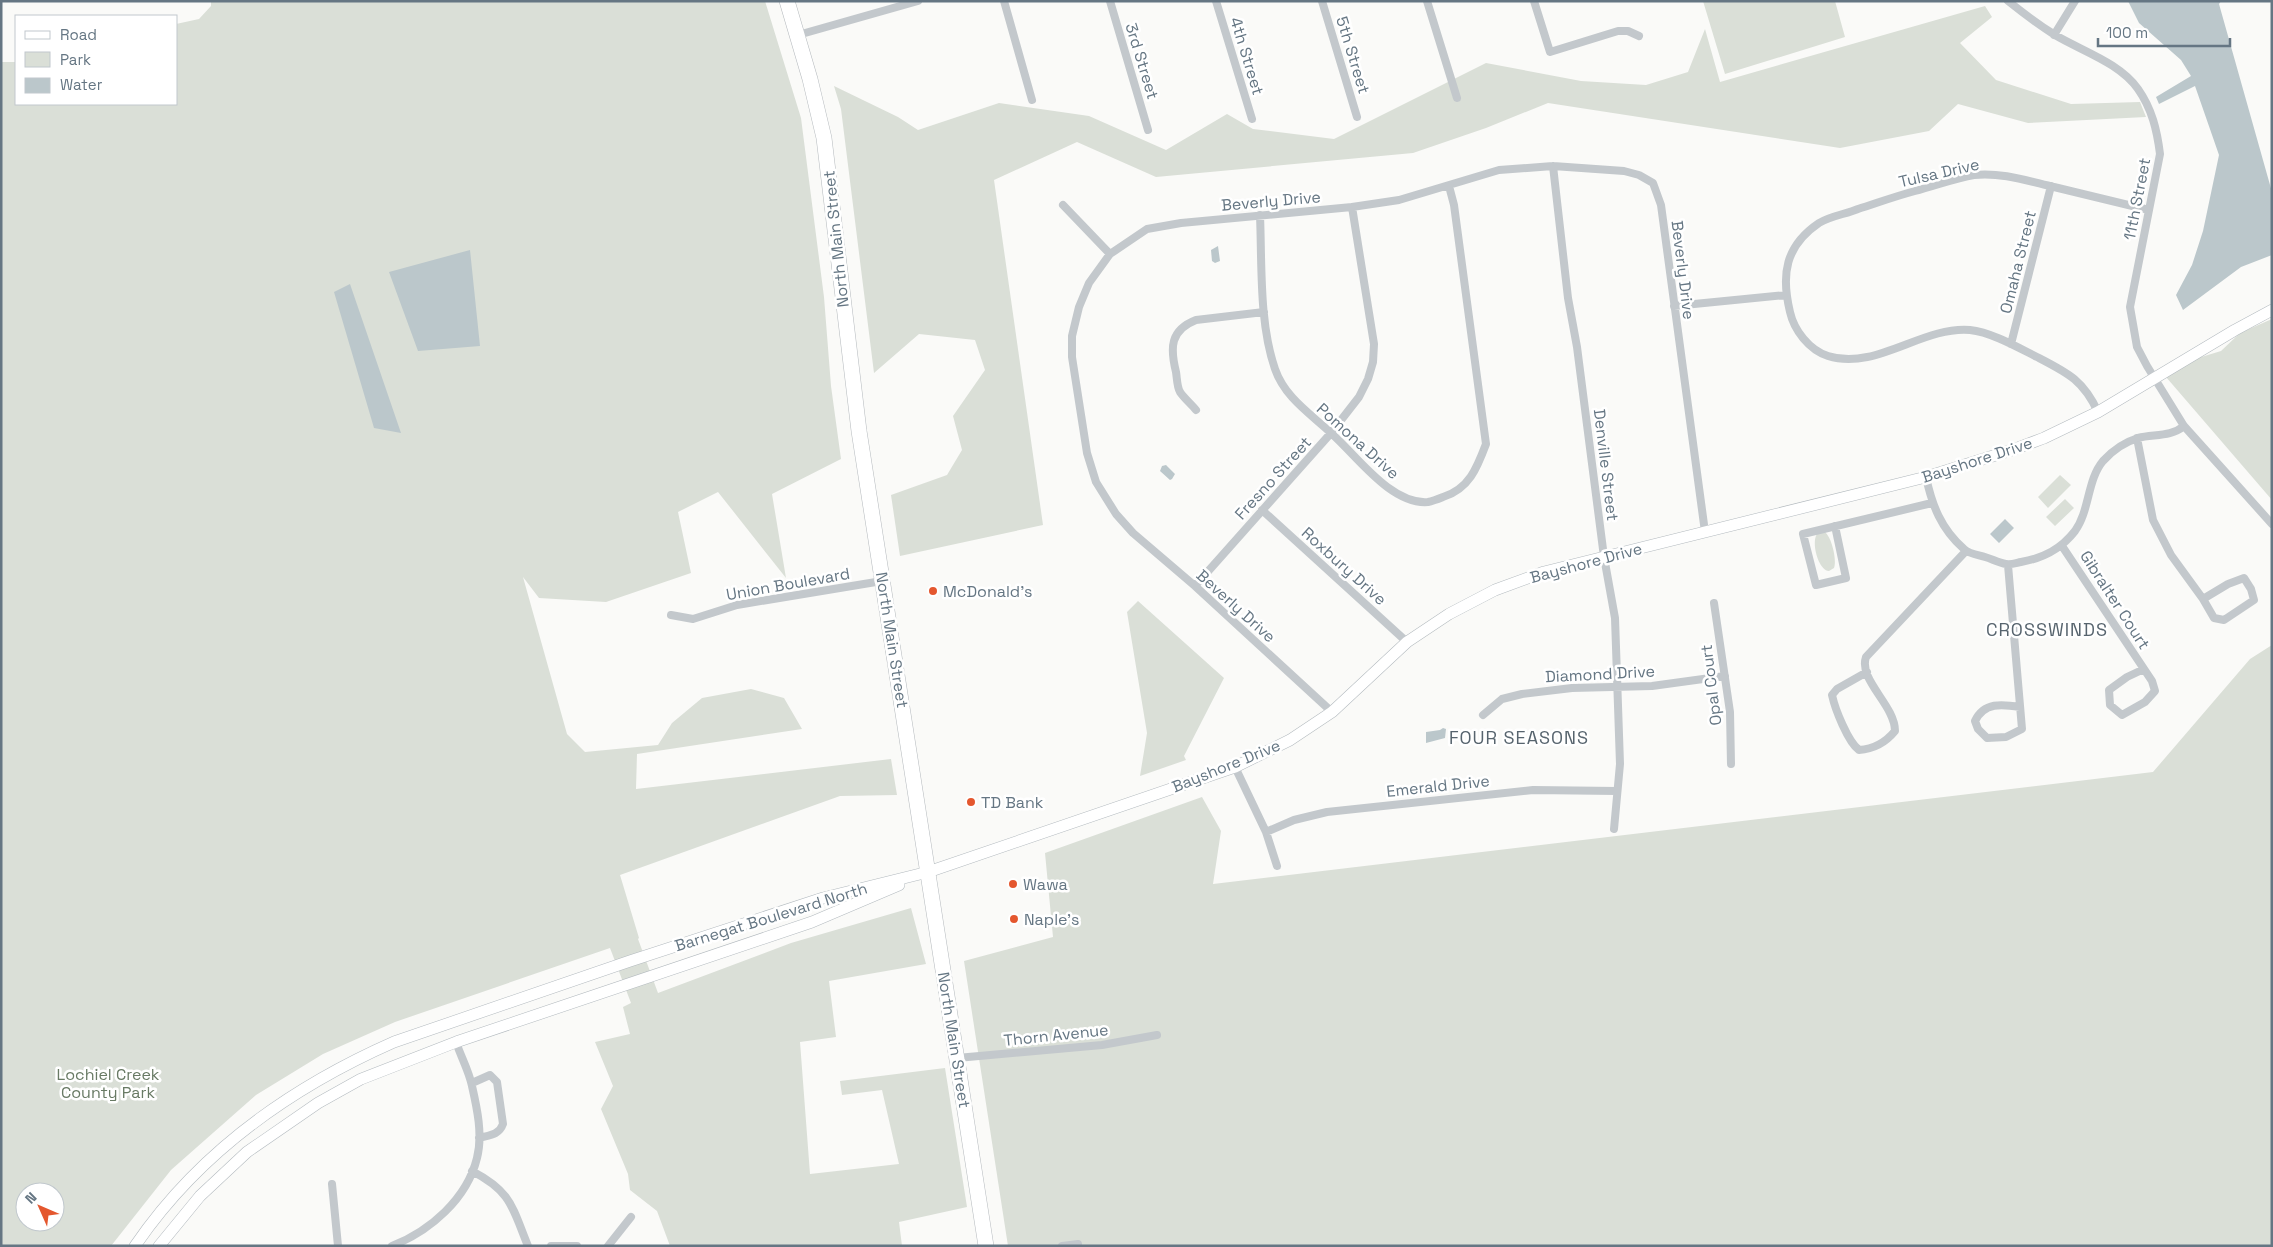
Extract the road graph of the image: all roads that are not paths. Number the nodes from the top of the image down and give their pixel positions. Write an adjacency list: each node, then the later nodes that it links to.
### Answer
1 (787, 1): 13 (highway, North Main Street)
2 (918, 1): 11 (street)
3 (1004, 1): 16 (street)
4 (1110, 1): 19 (street, 3rd Street)
5 (1216, 1): 18 (street, 4th Street)
6 (1322, 1): 17 (street, 5th Street)
7 (1428, 1): 15 (street)
8 (1534, 1): 14 (street)
9 (2008, 1): 12 (street, 11th Street)
10 (2075, 1): 12 (street)
11 (907, 3): 13 (street)
12 (2054, 35): 25 (street, 11th Street)
13 (798, 36): 49 (highway, North Main Street)
14 (1638, 36)
15 (1457, 98)
16 (1032, 100)
17 (1357, 117)
18 (1252, 119)
19 (1148, 130)
20 (1553, 166): 21 (street, Beverly Drive); 29 (street, Beverly Drive); 47 (street, Denville Street)
21 (1449, 186): 24 (street, Beverly Drive); 37 (street, Pomona Drive)
22 (2051, 186): 25 (street, Tulsa Drive); 28 (street, Tulsa Drive); 32 (street, Omaha Street)
23 (1062, 205): 27 (street)
24 (1352, 207): 26 (street, Beverly Drive); 37 (street, Fresno Street)
25 (2149, 210): 33 (street, 11th Street)
26 (1260, 215): 27 (street, Beverly Drive); 31 (street, Pomona Drive)
27 (1110, 254): 50 (street, Beverly Drive)
28 (1786, 295): 29 (street); 32 (street, Tulsa Drive)
29 (1674, 306): 44 (street, Beverly Drive)
30 (2272, 310): 33 (street, Bayshore Drive)
31 (1264, 312): 34 (street); 37 (street, Pomona Drive)
32 (2011, 344): 35 (street, Tulsa Drive)
33 (2155, 379): 35 (street, Bayshore Drive); 36 (street, 11th Street)
34 (1196, 410)
35 (2098, 412): 39 (street, Bayshore Drive)
36 (2184, 426): 38 (street); 42 (street, 11th Street)
37 (1331, 433): 41 (street, Fresno Street)
38 (2137, 438): 45 (street); 51 (street)
39 (1926, 477): 40 (street); 44 (street, Bayshore Drive)
40 (1932, 503): 43 (street); 46 (street)
41 (1262, 510): 50 (street, Fresno Street); 54 (street, Roxbury Drive)
42 (2272, 524)
43 (1835, 526): 43 (street)
44 (1705, 532): 47 (street, Bayshore Drive)
45 (2062, 546): 48 (street); 55 (street, Gibralter Court)
46 (1966, 551): 48 (street); 56 (street)
47 (1604, 557): 54 (street, Bayshore Drive); 58 (street, Denville Street)
48 (2008, 565): 59 (street)
49 (882, 581): 53 (street, Union Boulevard); 68 (highway, North Main Street)
50 (1195, 586): 60 (street, Beverly Drive)
51 (2204, 599): 51 (street)
52 (1714, 603): 57 (street, Opal Court)
53 (671, 615)
54 (1407, 642): 60 (street, Bayshore Drive)
55 (2144, 669): 55 (street, Gibralter Court)
56 (1867, 672): 56 (street)
57 (1725, 676): 58 (street, Diamond Drive); 62 (street, Opal Court)
58 (1618, 687): 61 (street, Diamond Drive); 64 (street, Denville Street)
59 (2020, 707): 59 (street)
60 (1332, 712): 63 (street, Bayshore Drive)
61 (1483, 715)
62 (1731, 764)
63 (1235, 767): 66 (street); 68 (street, Bayshore Drive)
64 (1617, 791): 65 (street, Denville Street); 66 (street, Emerald Drive)
65 (1614, 829)
66 (1266, 832): 67 (street)
67 (1277, 866)
68 (928, 872): 70 (street, Barnegat Boulevard North); 71 (highway, North Main Street); 79 (street, Barnegat Boulevard North)
69 (1157, 1035): 71 (street, Thorn Avenue)
70 (456, 1042): 72 (street); 80 (street, Barnegat Boulevard North)
71 (957, 1058): 87 (highway, North Main Street)
72 (472, 1083): 73 (street); 73 (street)
73 (479, 1138): 74 (street)
74 (472, 1171): 77 (street); 83 (street)
75 (332, 1184): 81 (street)
76 (632, 1217): 86 (street)
77 (406, 1243): 82 (street)
78 (1078, 1244): 88 (street)
79 (136, 1246)
80 (159, 1246)
81 (338, 1246)
82 (392, 1246)
83 (528, 1246)
84 (551, 1246): 85 (street)
85 (577, 1246)
86 (608, 1246)
87 (986, 1246)
88 (1062, 1246)

